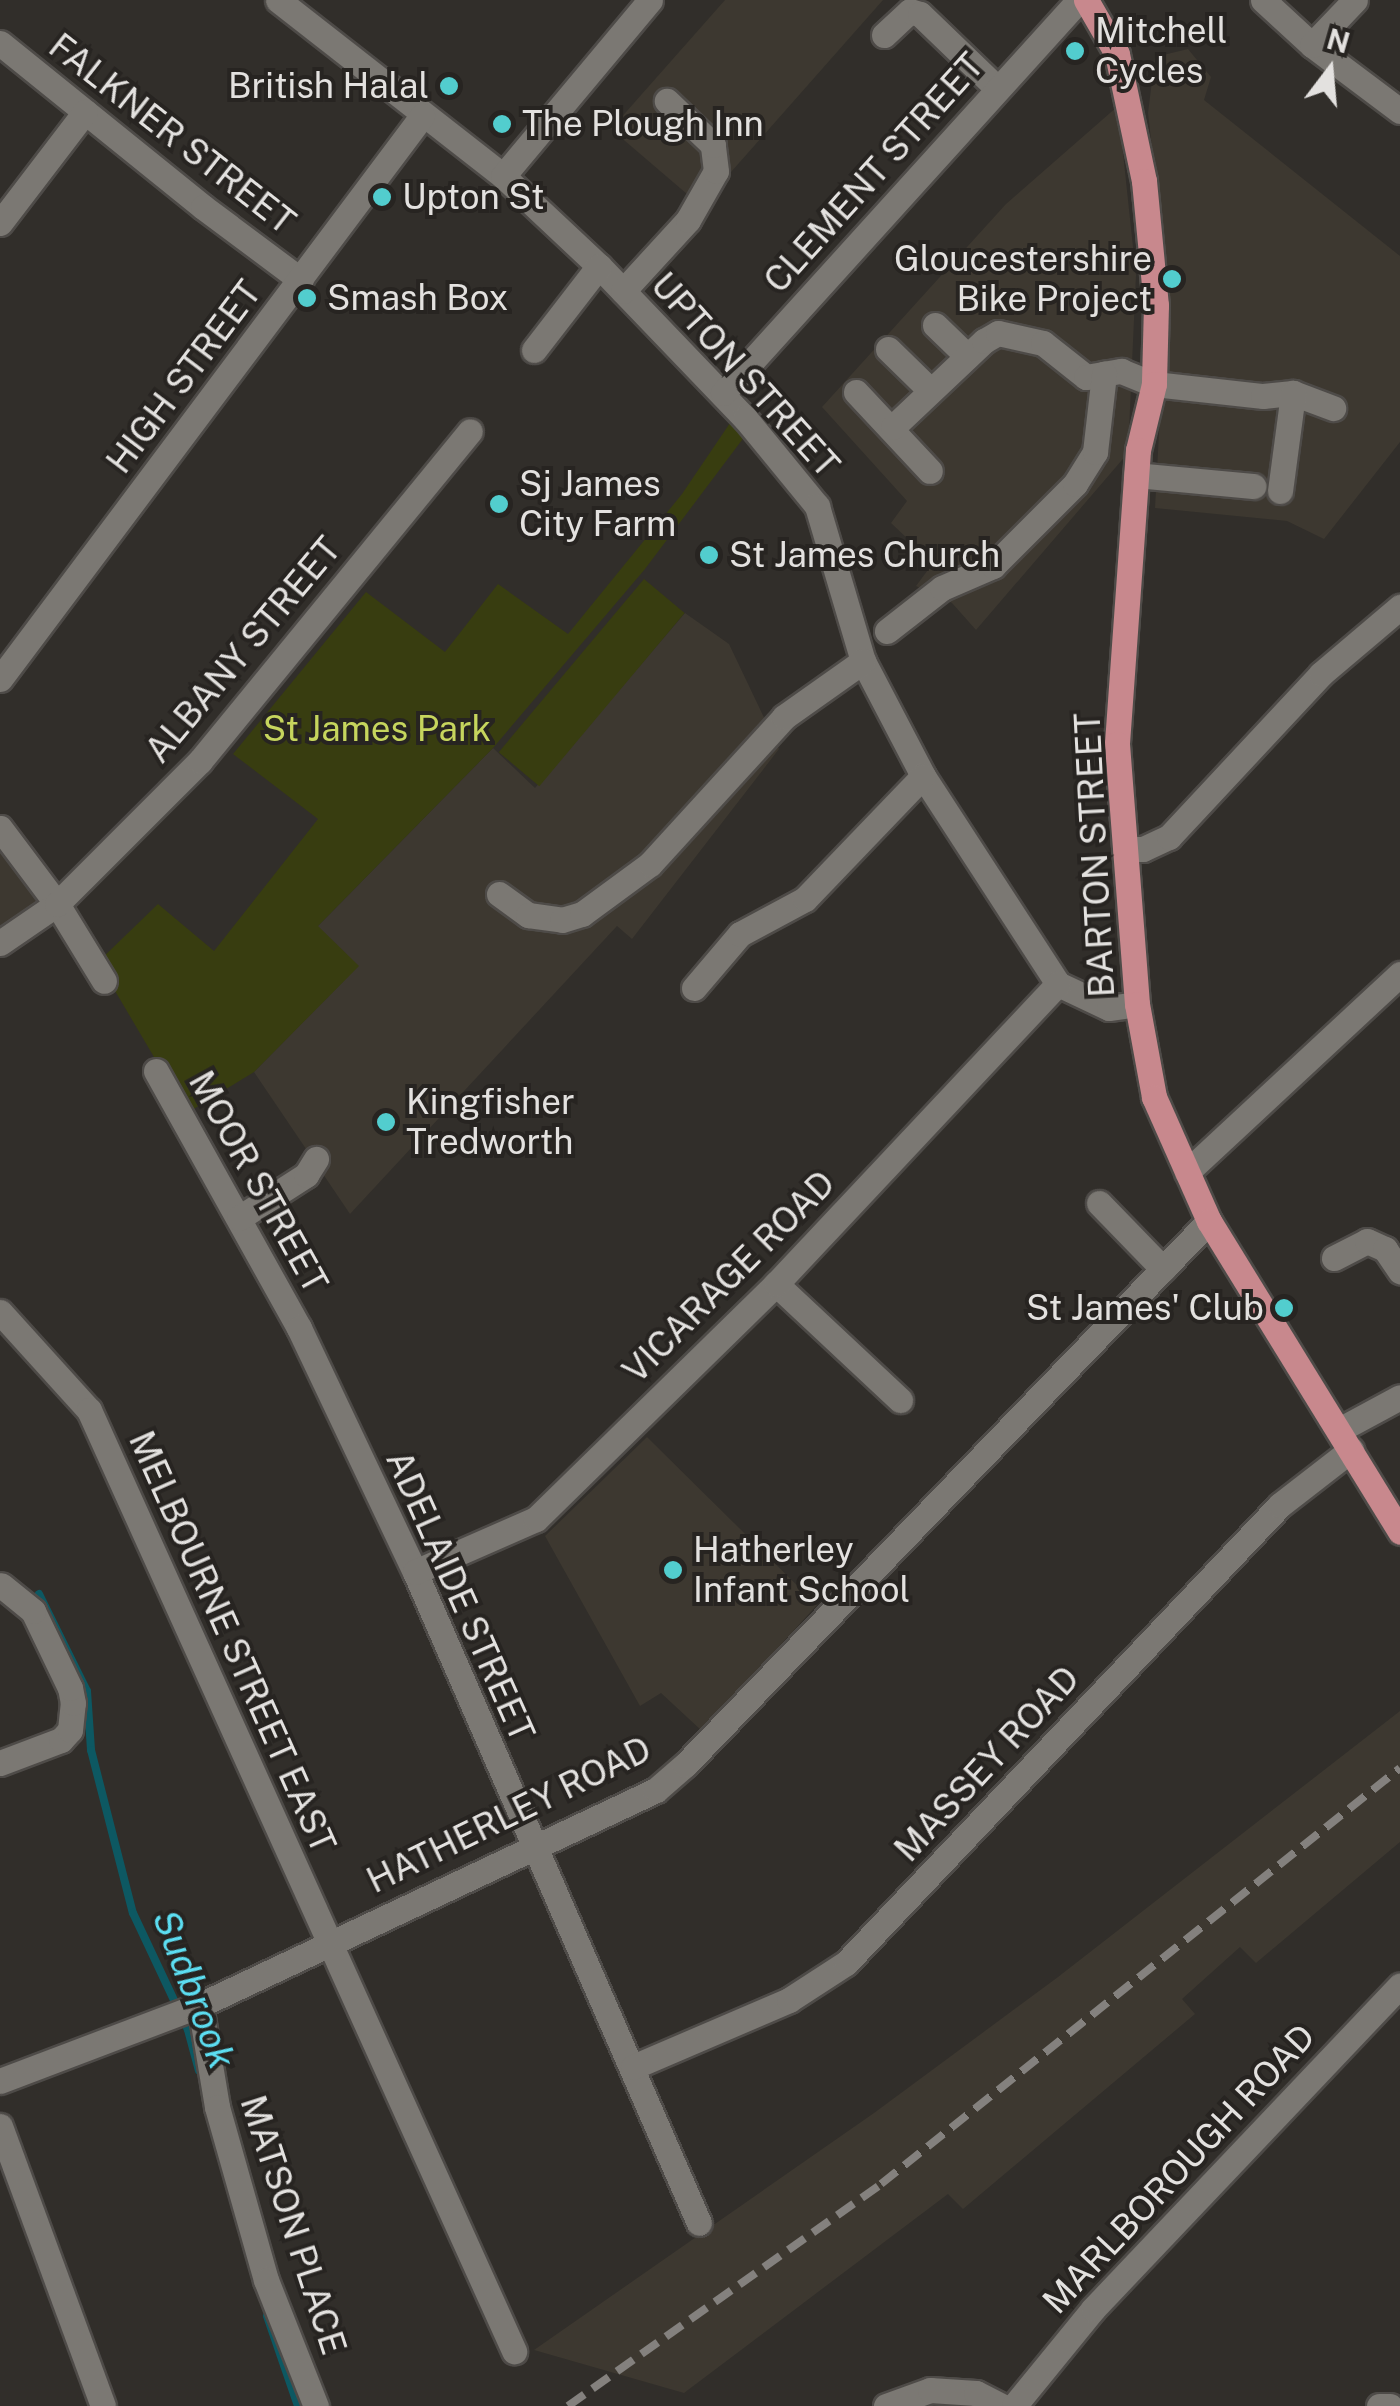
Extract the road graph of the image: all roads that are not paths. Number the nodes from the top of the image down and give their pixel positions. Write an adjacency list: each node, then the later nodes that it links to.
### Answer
1 (650, 0): 14 (street)
2 (1083, 0): 9 (street, CLEMENT STREET); 24 (main road, BARTON STREET)
3 (1263, 0): 8 (street)
4 (1355, 0): 8 (street)
5 (291, 4): 13 (street, UPTON STREET)
6 (884, 36): 9 (street)
7 (0, 43): 12 (street, FALKNER STREET)
8 (1312, 44): 11 (street)
9 (997, 88): 27 (street, CLEMENT STREET)
10 (667, 101): 18 (street)
11 (1400, 111)
12 (85, 112): 15 (street); 17 (street, FALKNER STREET)
13 (422, 116): 14 (street, UPTON STREET); 17 (street, HIGH STREET)
14 (503, 176): 16 (street, UPTON STREET)
15 (0, 223)
16 (599, 266): 18 (street, UPTON STREET); 21 (street)
17 (301, 280): 39 (street, HIGH STREET)
18 (623, 292): 27 (street, UPTON STREET)
19 (934, 325): 22 (street)
20 (888, 349): 25 (street)
21 (534, 350)
22 (968, 356): 23 (street); 25 (street)
23 (1104, 374): 24 (street); 37 (street)
24 (1154, 384): 28 (street); 33 (main road, BARTON STREET)
25 (930, 390): 30 (street)
26 (856, 392): 30 (street)
27 (723, 393): 38 (street, UPTON STREET)
28 (1293, 393): 29 (street); 35 (street)
29 (1332, 408)
30 (892, 427): 32 (street)
31 (470, 431): 44 (street, ALBANY STREET)
32 (930, 471)
33 (1136, 475): 34 (street); 42 (main road, BARTON STREET)
34 (1252, 486)
35 (1280, 492)
36 (1400, 607): 42 (street)
37 (887, 631)
38 (863, 661): 40 (street, UPTON STREET); 43 (street)
39 (2, 671)
40 (923, 776): 48 (street, UPTON STREET); 49 (street)
41 (0, 828): 44 (street)
42 (1125, 849): 50 (main road, BARTON STREET)
43 (499, 894)
44 (57, 904): 45 (street, ALBANY STREET); 47 (street)
45 (0, 943)
46 (1400, 974): 53 (street)
47 (104, 981)
48 (1058, 984): 50 (street); 60 (street, VICARAGE ROAD)
49 (694, 988)
50 (1138, 1004): 53 (main road, BARTON STREET)
51 (156, 1071): 55 (street, MOOR STREET)
52 (316, 1159): 55 (street)
53 (1187, 1172): 56 (main road, BARTON STREET)
54 (1099, 1203): 58 (street)
55 (240, 1218): 62 (street, MOOR STREET)
56 (1209, 1221): 58 (street, HATHERLEY ROAD); 65 (main road, BARTON STREET)
57 (1334, 1258): 59 (street)
58 (1163, 1269): 70 (street, HATHERLEY ROAD)
59 (1400, 1271)
60 (776, 1284): 64 (street); 67 (street, VICARAGE ROAD)
61 (0, 1312): 71 (street, MELBOURNE STREET EAST)
62 (299, 1328): 67 (street, ADELAIDE STREET)
63 (1400, 1397): 65 (street, MASSEY ROAD)
64 (900, 1400)
65 (1345, 1440): 66 (main road, BARTON STREET); 74 (street, MASSEY ROAD)
66 (1400, 1532)
67 (415, 1572): 70 (street, ADELAIDE STREET)
68 (0, 1585): 69 (street)
69 (0, 1763)
70 (534, 1850): 71 (street, HATHERLEY ROAD); 74 (street, ADELAIDE STREET)
71 (329, 1942): 73 (street, HATHERLEY ROAD); 78 (street, MELBOURNE STREET EAST)
72 (1400, 1985): 83 (street, MARLBOROUGH ROAD)
73 (198, 2006): 75 (street, HATHERLEY ROAD); 80 (street, MATSON PLACE)
74 (634, 2067): 77 (street, ADELAIDE STREET)
75 (0, 2081)
76 (0, 2126): 79 (street)
77 (698, 2223)
78 (514, 2352)
79 (103, 2406)
80 (316, 2406)
81 (886, 2406): 82 (street)
82 (1002, 2406)
83 (1014, 2406)
84 (1379, 2406): 85 (street)
85 (1390, 2406)

